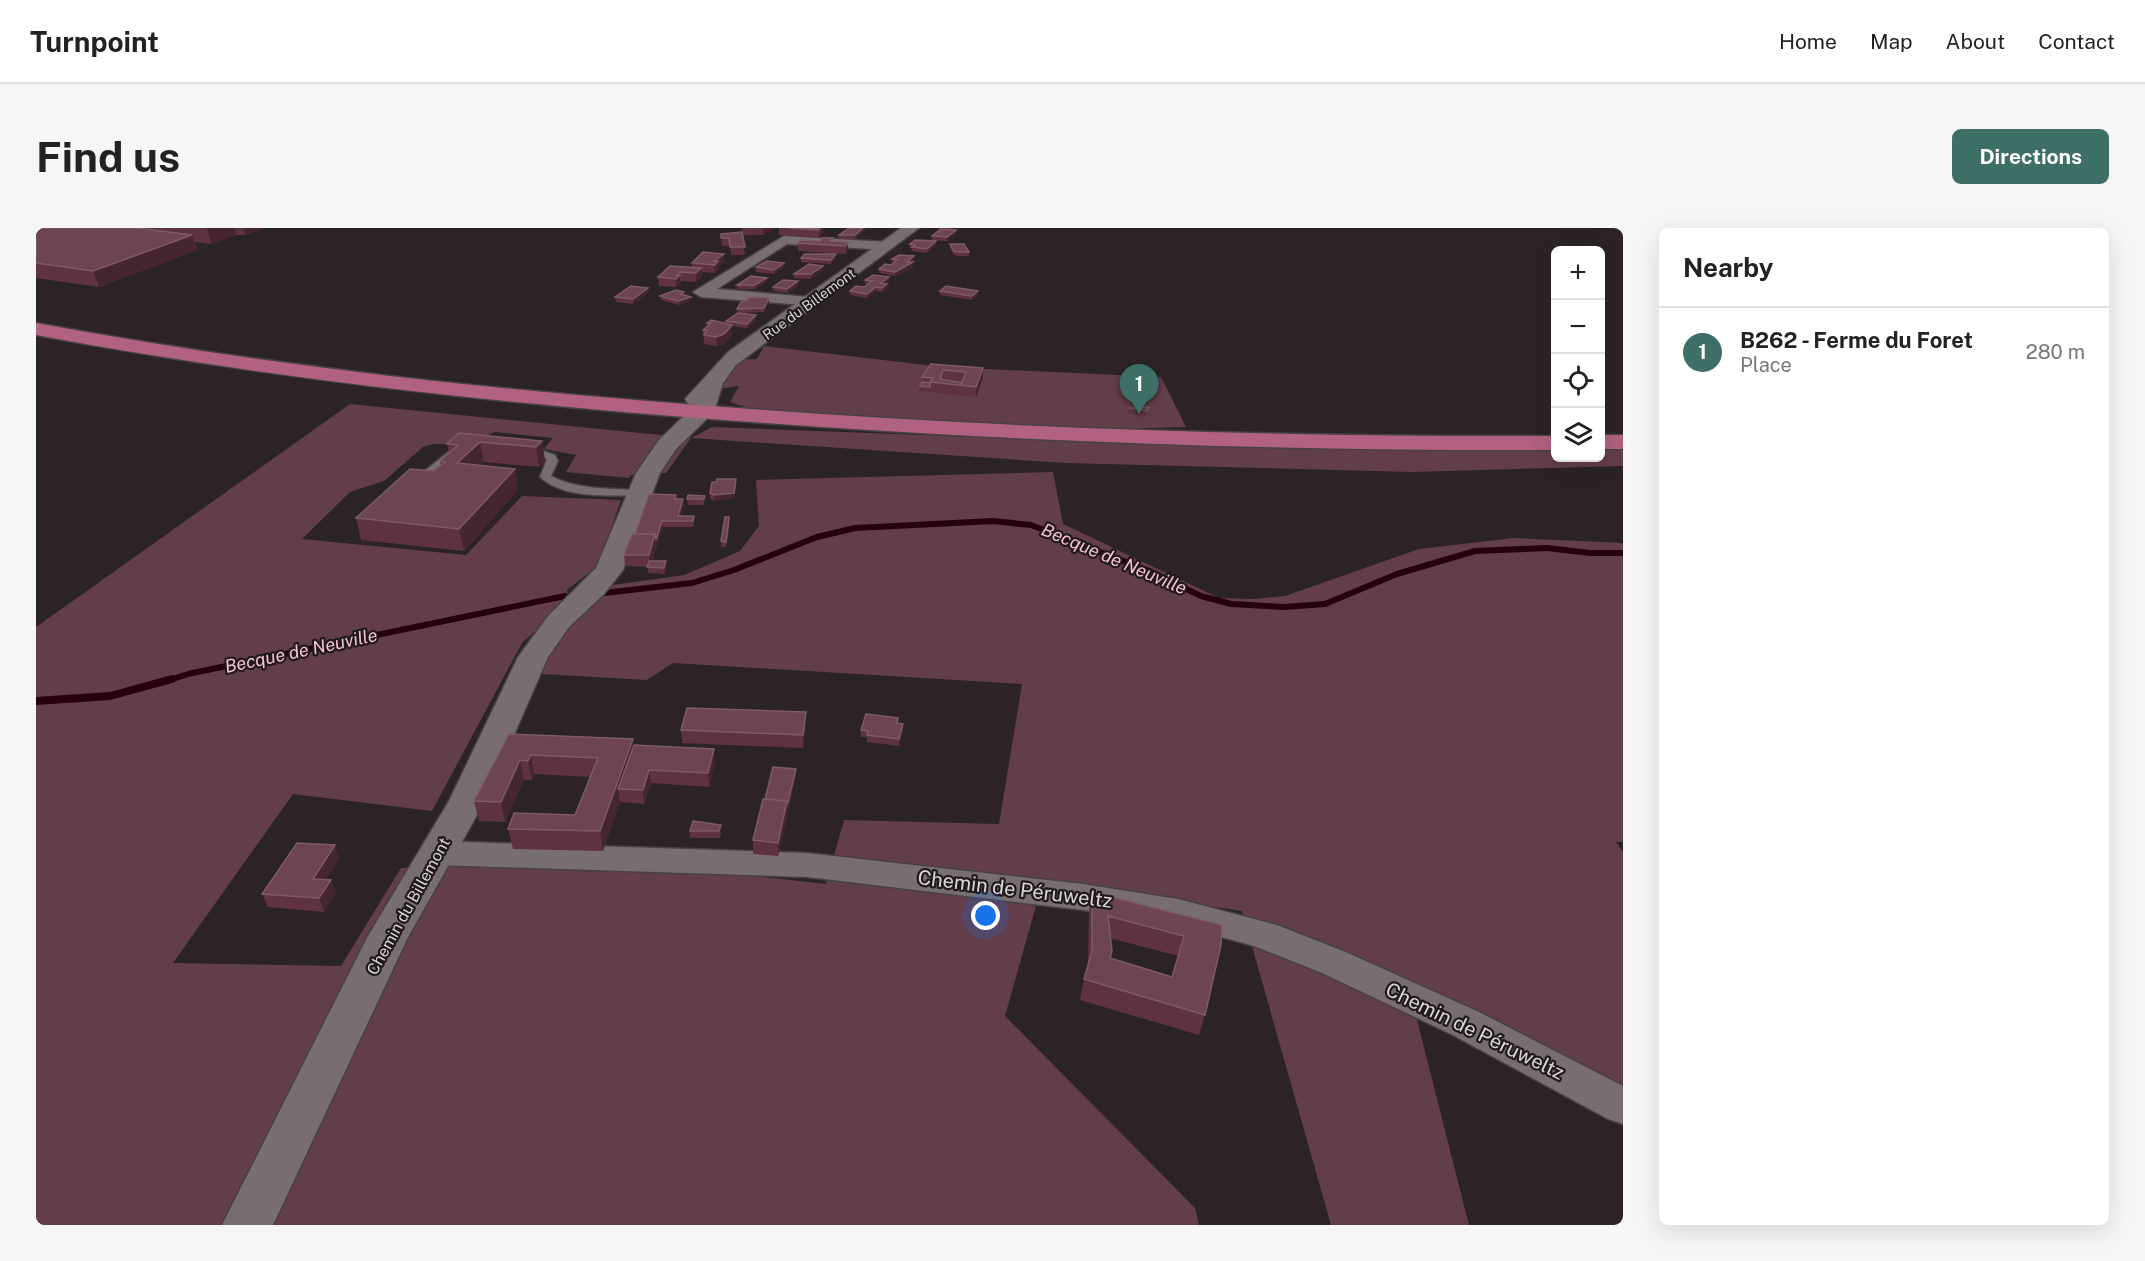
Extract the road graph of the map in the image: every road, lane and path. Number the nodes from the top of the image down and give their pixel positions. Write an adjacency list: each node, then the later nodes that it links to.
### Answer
1 (911, 228): 2 (street, Rue du Billemont)
2 (888, 246): 3 (street, Rue du Billemont); 3 (street)
3 (815, 300): 5 (street, Rue du Billemont)
4 (36, 330): 5 (main road)
5 (689, 415): 8 (main road); 12 (street, Rue du Billemont)
6 (1605, 442): 7 (main road)
7 (1623, 442)
8 (1551, 443)
9 (470, 448): 11 (lane)
10 (509, 450): 12 (lane)
11 (421, 479)
12 (638, 493): 13 (street, Rue du Billemont)
13 (584, 597): 14 (street, Chemin du Billemont)
14 (436, 853): 15 (street, Chemin de Péruweltz); 16 (street, Chemin du Billemont)
15 (1623, 1106)
16 (247, 1225)

